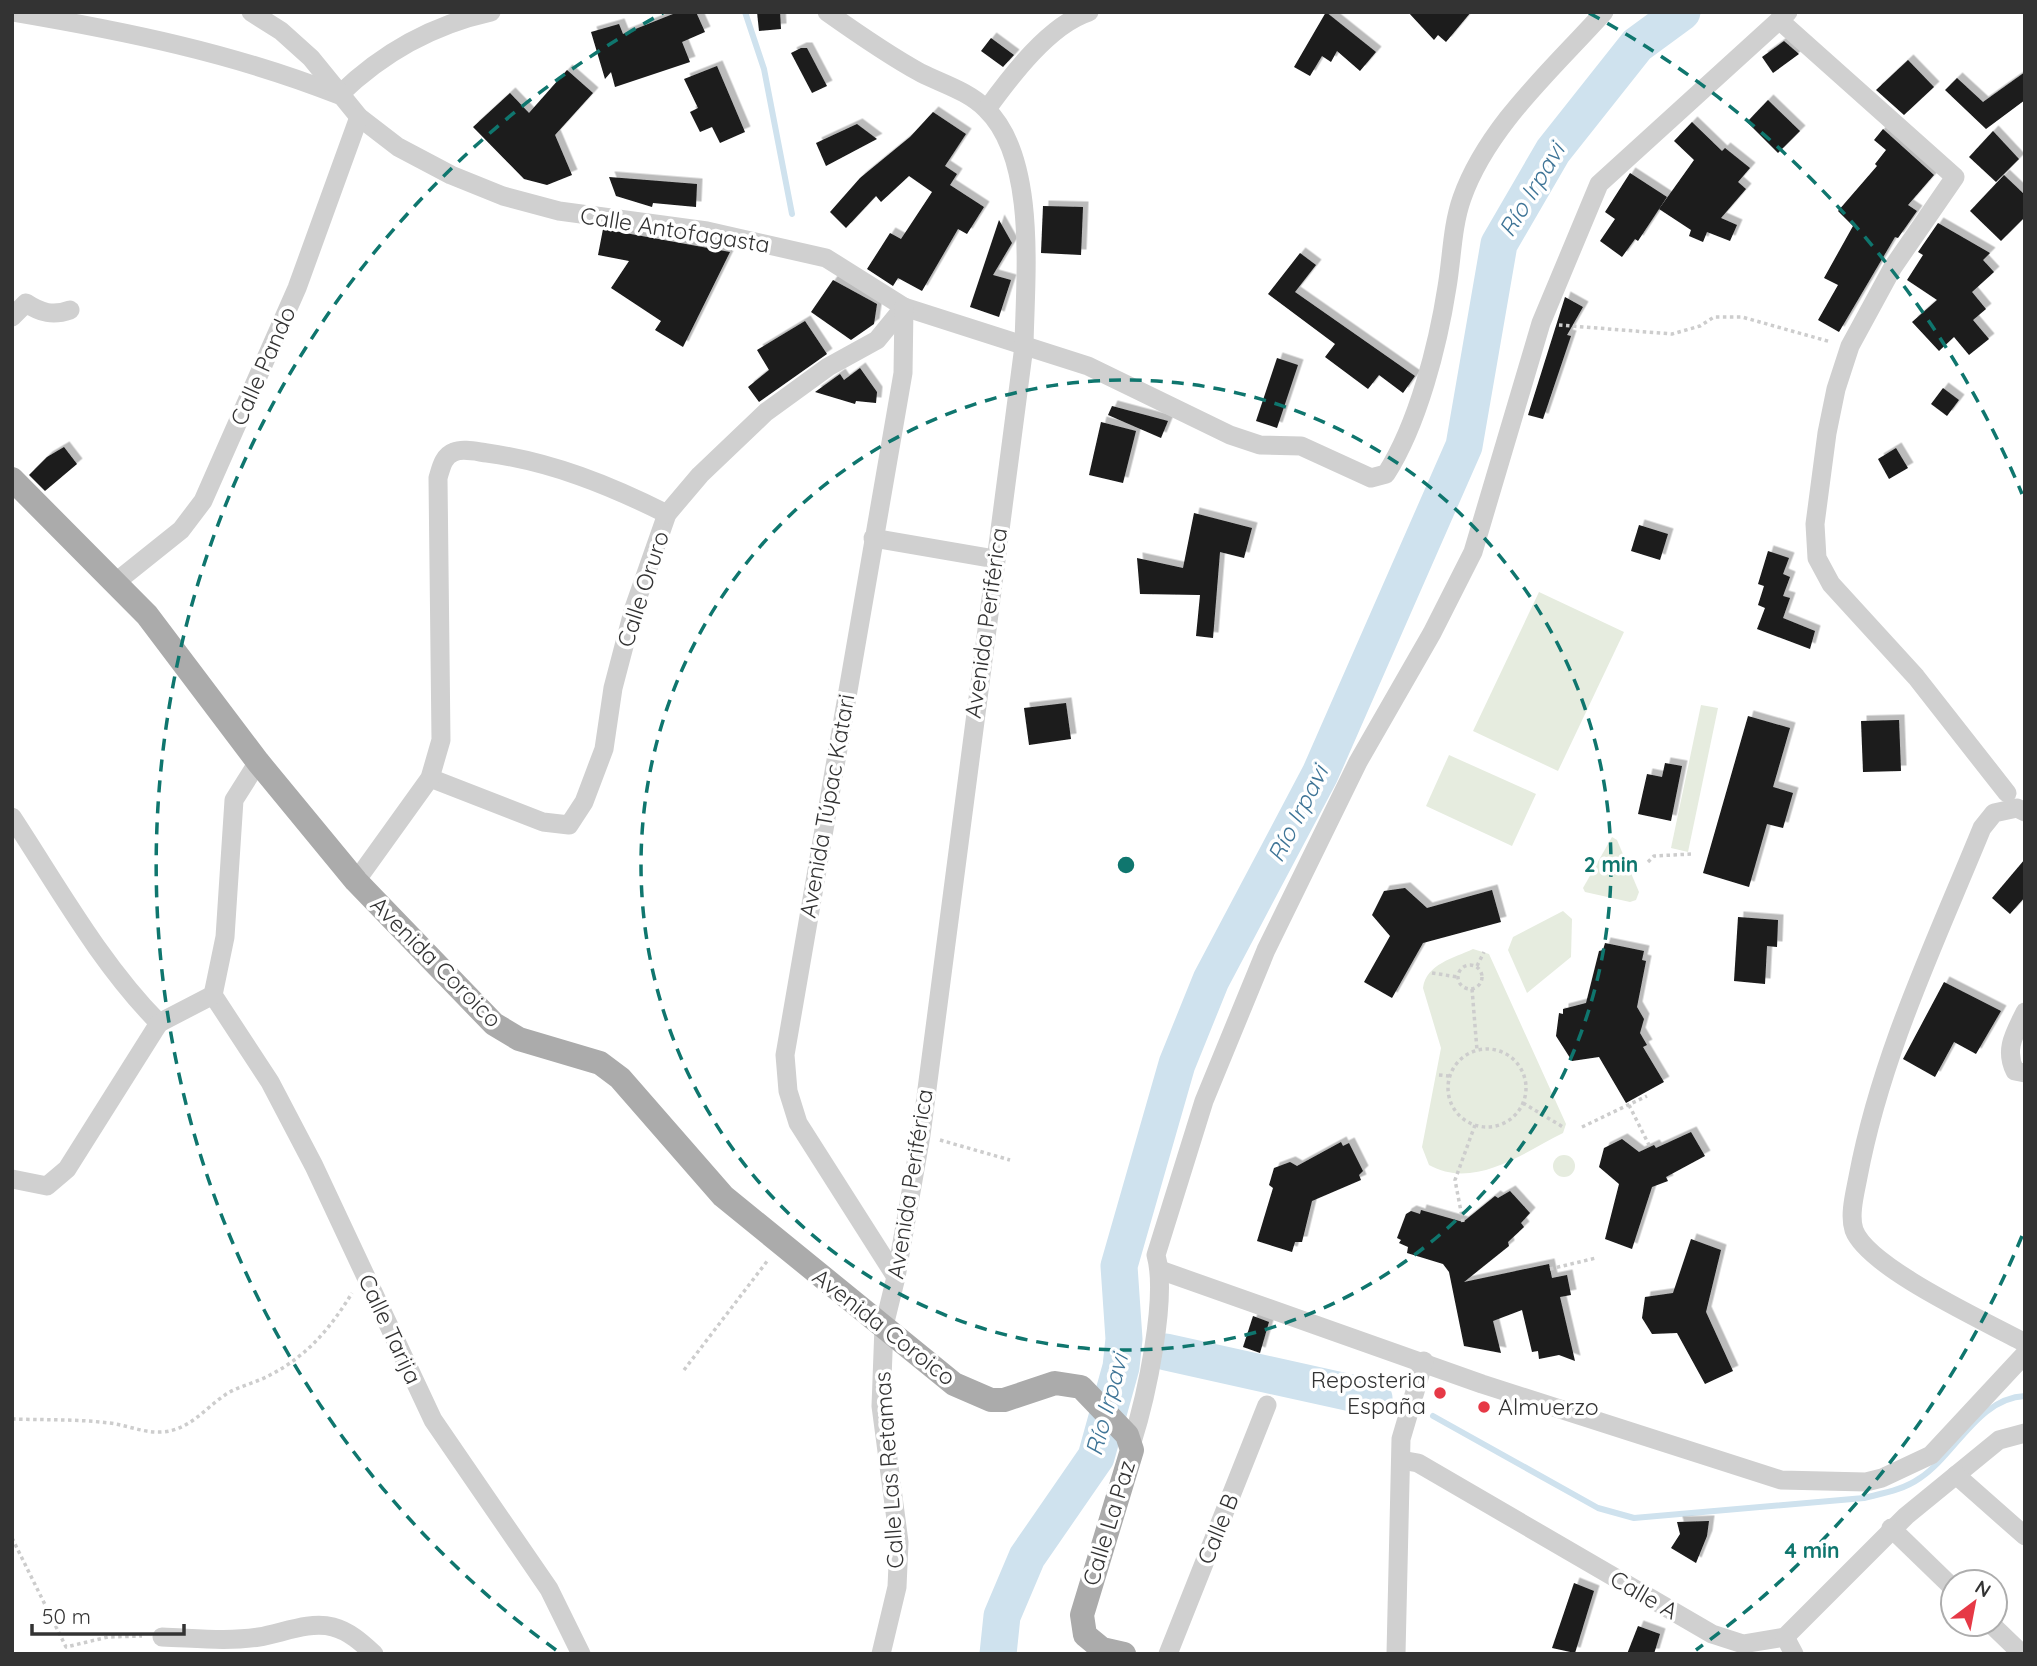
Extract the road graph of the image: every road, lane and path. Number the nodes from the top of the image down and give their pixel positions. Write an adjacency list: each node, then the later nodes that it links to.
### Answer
1 (12, 12): 8 (street)
2 (251, 12): 8 (street, Calle Antofagasta)
3 (491, 12): 8 (street)
4 (827, 12): 9 (street, Avenida Periférica)
5 (1089, 12): 9 (street)
6 (1604, 12): 15 (street, Calle Antofagasta)
7 (1784, 16): 14 (street); 16 (street)
8 (339, 95): 10 (street, Calle Antofagasta)
9 (987, 109): 15 (street, Avenida Periférica)
10 (359, 117): 11 (street, Calle Antofagasta); 21 (street, Calle Pando)
11 (904, 307): 15 (street, Calle Antofagasta); 18 (street, Calle Oruro); 19 (street, Avenida Túpac Katari)
12 (70, 310): 13 (street)
13 (12, 317)
14 (1541, 323): 16 (path); 56 (street)
15 (1024, 346): 20 (street, Avenida Periférica)
16 (1850, 346): 24 (street)
17 (12, 479): 21 (main road, Avenida Coroico)
18 (667, 514): 23 (street, Calle Oruro); 23 (street)
19 (873, 538): 20 (street); 58 (street, Avenida Túpac Katari)
20 (995, 559): 48 (street, Avenida Periférica)
21 (116, 582): 22 (main road, Avenida Coroico)
22 (258, 762): 29 (main road, Avenida Coroico); 35 (street)
23 (430, 778): 29 (street)
24 (2007, 793)
25 (2025, 812): 60 (street)
26 (12, 817): 37 (street)
27 (1692, 854): 28 (path)
28 (1648, 862)
29 (356, 881): 53 (main road, Avenida Coroico)
30 (1484, 952): 31 (path)
31 (1477, 966): 33 (path); 34 (path)
32 (1432, 973): 33 (path)
33 (1458, 977): 34 (path)
34 (1472, 989): 38 (path)
35 (213, 995): 37 (street); 57 (street, Calle Tarija)
36 (2025, 1012): 39 (street)
37 (159, 1023): 51 (street)
38 (1477, 1050): 41 (path); 43 (path)
39 (2025, 1073)
40 (1439, 1075): 41 (path)
41 (1449, 1076): 45 (path)
42 (1647, 1096): 44 (path)
43 (1523, 1103): 45 (path); 46 (path)
44 (1629, 1105): 47 (path); 49 (path)
45 (1475, 1125): 52 (path)
46 (1563, 1127)
47 (1582, 1127)
48 (921, 1135): 50 (path); 58 (street, Avenida Periférica)
49 (1650, 1147)
50 (1010, 1160)
51 (12, 1179)
52 (1463, 1222)
53 (779, 1245): 59 (main road, Avenida Coroico); 63 (path)
54 (1596, 1258): 55 (path)
55 (1550, 1269)
56 (1160, 1270): 62 (street); 68 (street)
57 (364, 1273): 66 (path); 82 (street, Calle Tarija)
58 (896, 1277): 59 (street, Avenida Periférica)
59 (884, 1326): 64 (main road, Avenida Coroico); 83 (street, Calle Las Retamas)
60 (2025, 1343)
61 (2025, 1354): 62 (street)
62 (1424, 1361): 69 (street)
63 (684, 1370)
64 (1081, 1387): 68 (main road, Calle La Paz)
65 (1267, 1405): 85 (street, Calle B)
66 (12, 1419)
67 (2025, 1433): 70 (street, Calle A)
68 (1127, 1436): 84 (main road, Calle La Paz)
69 (1401, 1460): 77 (street, Calle A); 86 (street)
70 (1956, 1475): 71 (street, Calle A); 72 (street)
71 (1891, 1528): 74 (street); 77 (street, Calle A)
72 (2025, 1536)
73 (12, 1538): 78 (path)
74 (1939, 1574)
75 (162, 1637): 78 (path); 81 (street)
76 (2006, 1638): 79 (street)
77 (1790, 1645)
78 (66, 1647): 80 (path)
79 (2020, 1652)
80 (66, 1654)
81 (374, 1654)
82 (581, 1654)
83 (881, 1654)
84 (1124, 1654)
85 (1168, 1654)
86 (1396, 1654)

